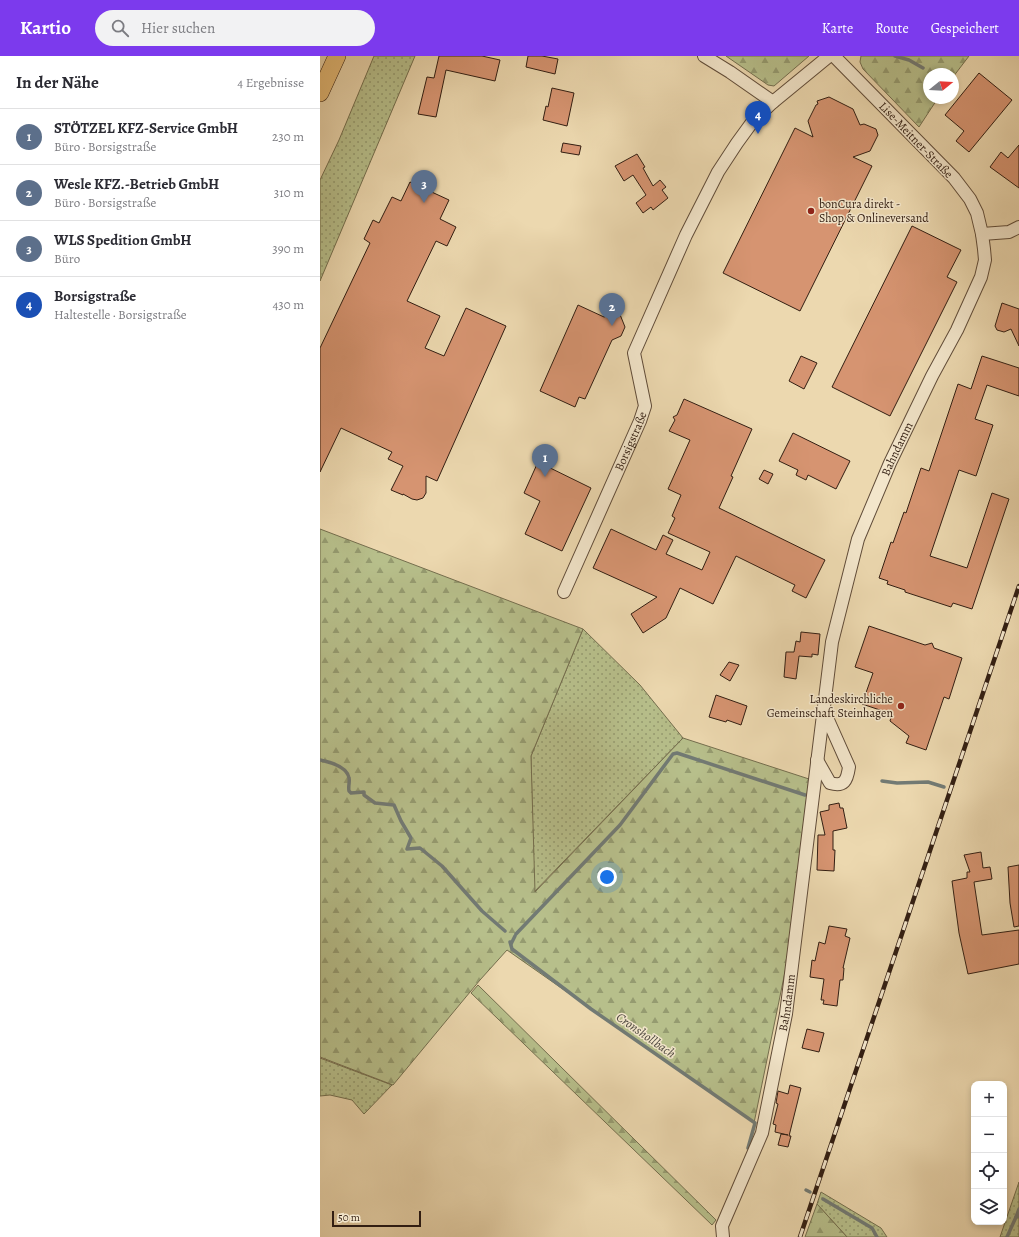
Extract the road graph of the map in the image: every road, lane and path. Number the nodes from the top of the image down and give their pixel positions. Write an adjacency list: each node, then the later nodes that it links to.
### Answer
1 (337, 56): 5 (highway)
2 (704, 56): 6 (street)
3 (829, 56): 6 (street, Borsigstraße)
4 (834, 56): 8 (street, Lise-Meitner-Straße)
5 (320, 93)
6 (773, 102): 9 (street, Borsigstraße)
7 (1019, 227): 8 (street)
8 (982, 234): 10 (street, Bahndamm)
9 (564, 592)
10 (823, 710): 11 (street, Bahndamm); 11 (street)
11 (817, 760): 12 (street, Bahndamm)
12 (723, 1237)

